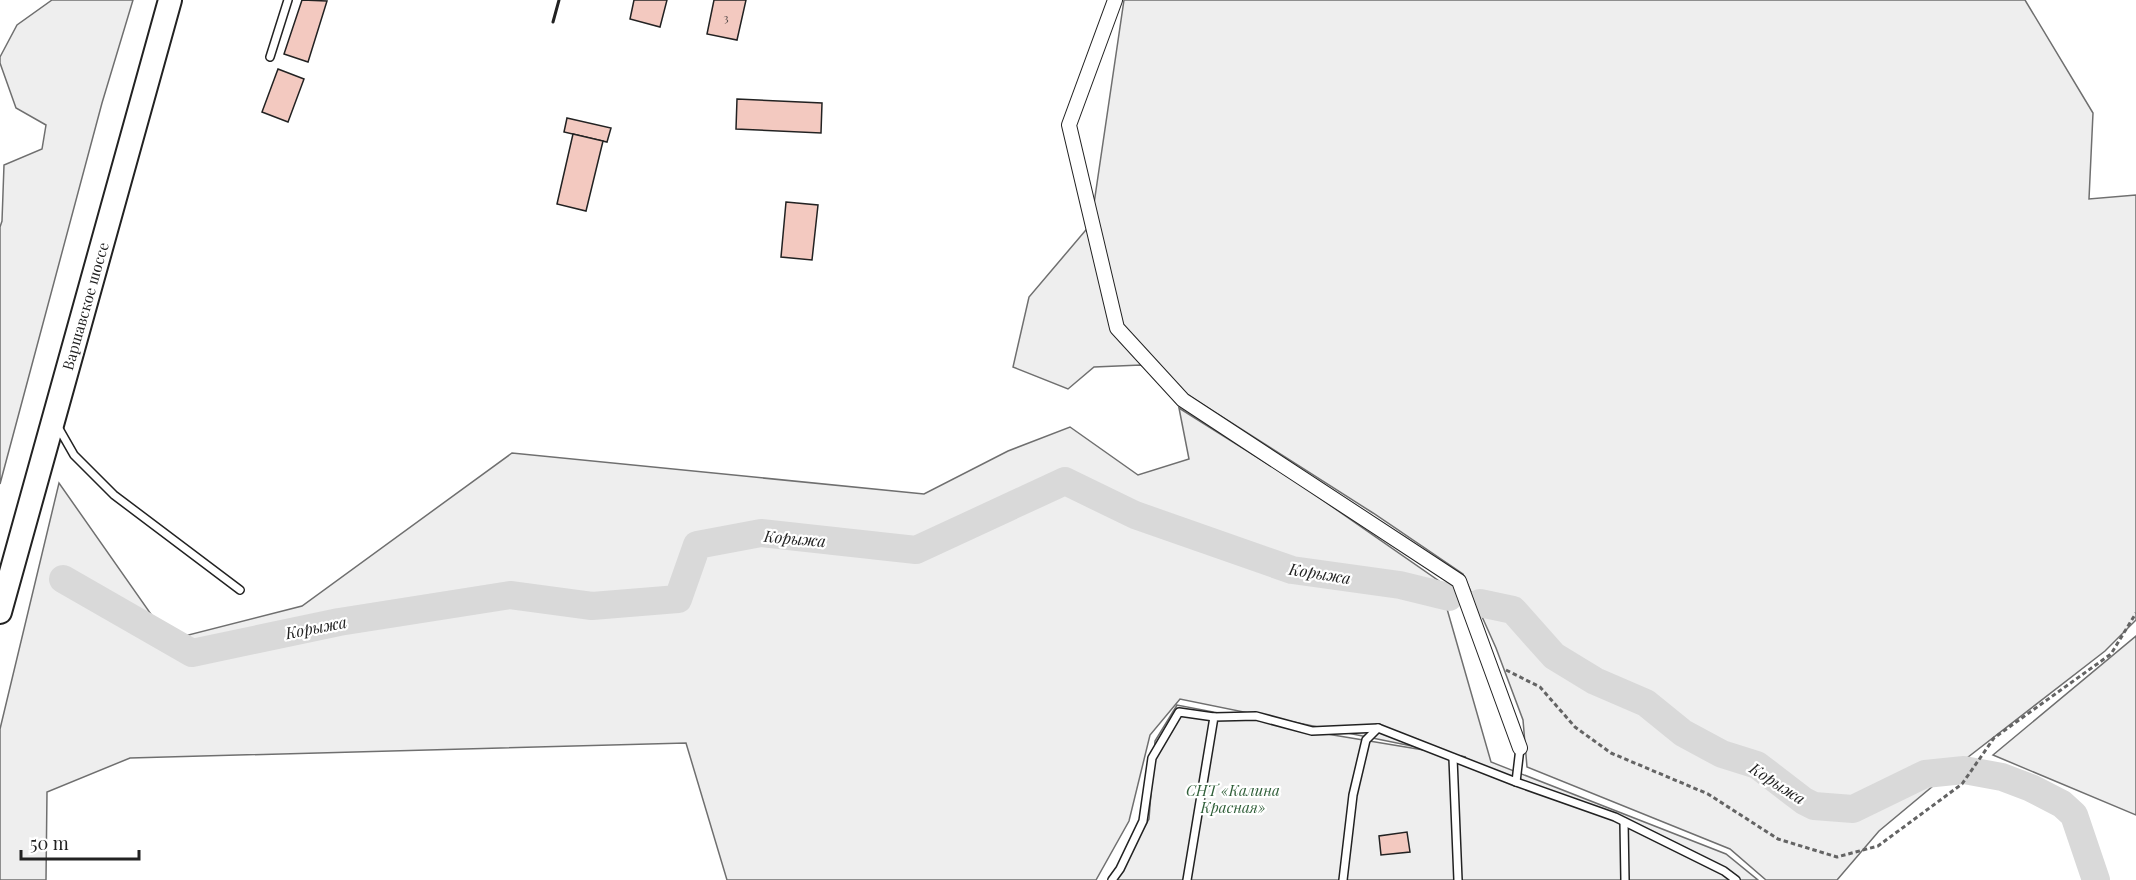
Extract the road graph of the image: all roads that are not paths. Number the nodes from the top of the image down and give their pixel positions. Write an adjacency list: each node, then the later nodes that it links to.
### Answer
1 (170, 0): 5 (main road, Варшавское шоссе)
2 (288, 0): 4 (lane)
3 (1115, 0): 10 (street)
4 (270, 57)
5 (53, 418): 6 (lane); 7 (main road, Варшавское шоссе)
6 (240, 590)
7 (0, 612)
8 (1214, 717): 9 (lane); 14 (lane); 15 (lane)
9 (1378, 728): 11 (lane); 16 (lane)
10 (1520, 748): 12 (lane)
11 (1453, 758): 12 (lane); 17 (lane)
12 (1516, 782): 13 (lane)
13 (1624, 822): 18 (lane); 19 (lane)
14 (1112, 880)
15 (1187, 880)
16 (1343, 880)
17 (1458, 880)
18 (1625, 880)
19 (1736, 880)

